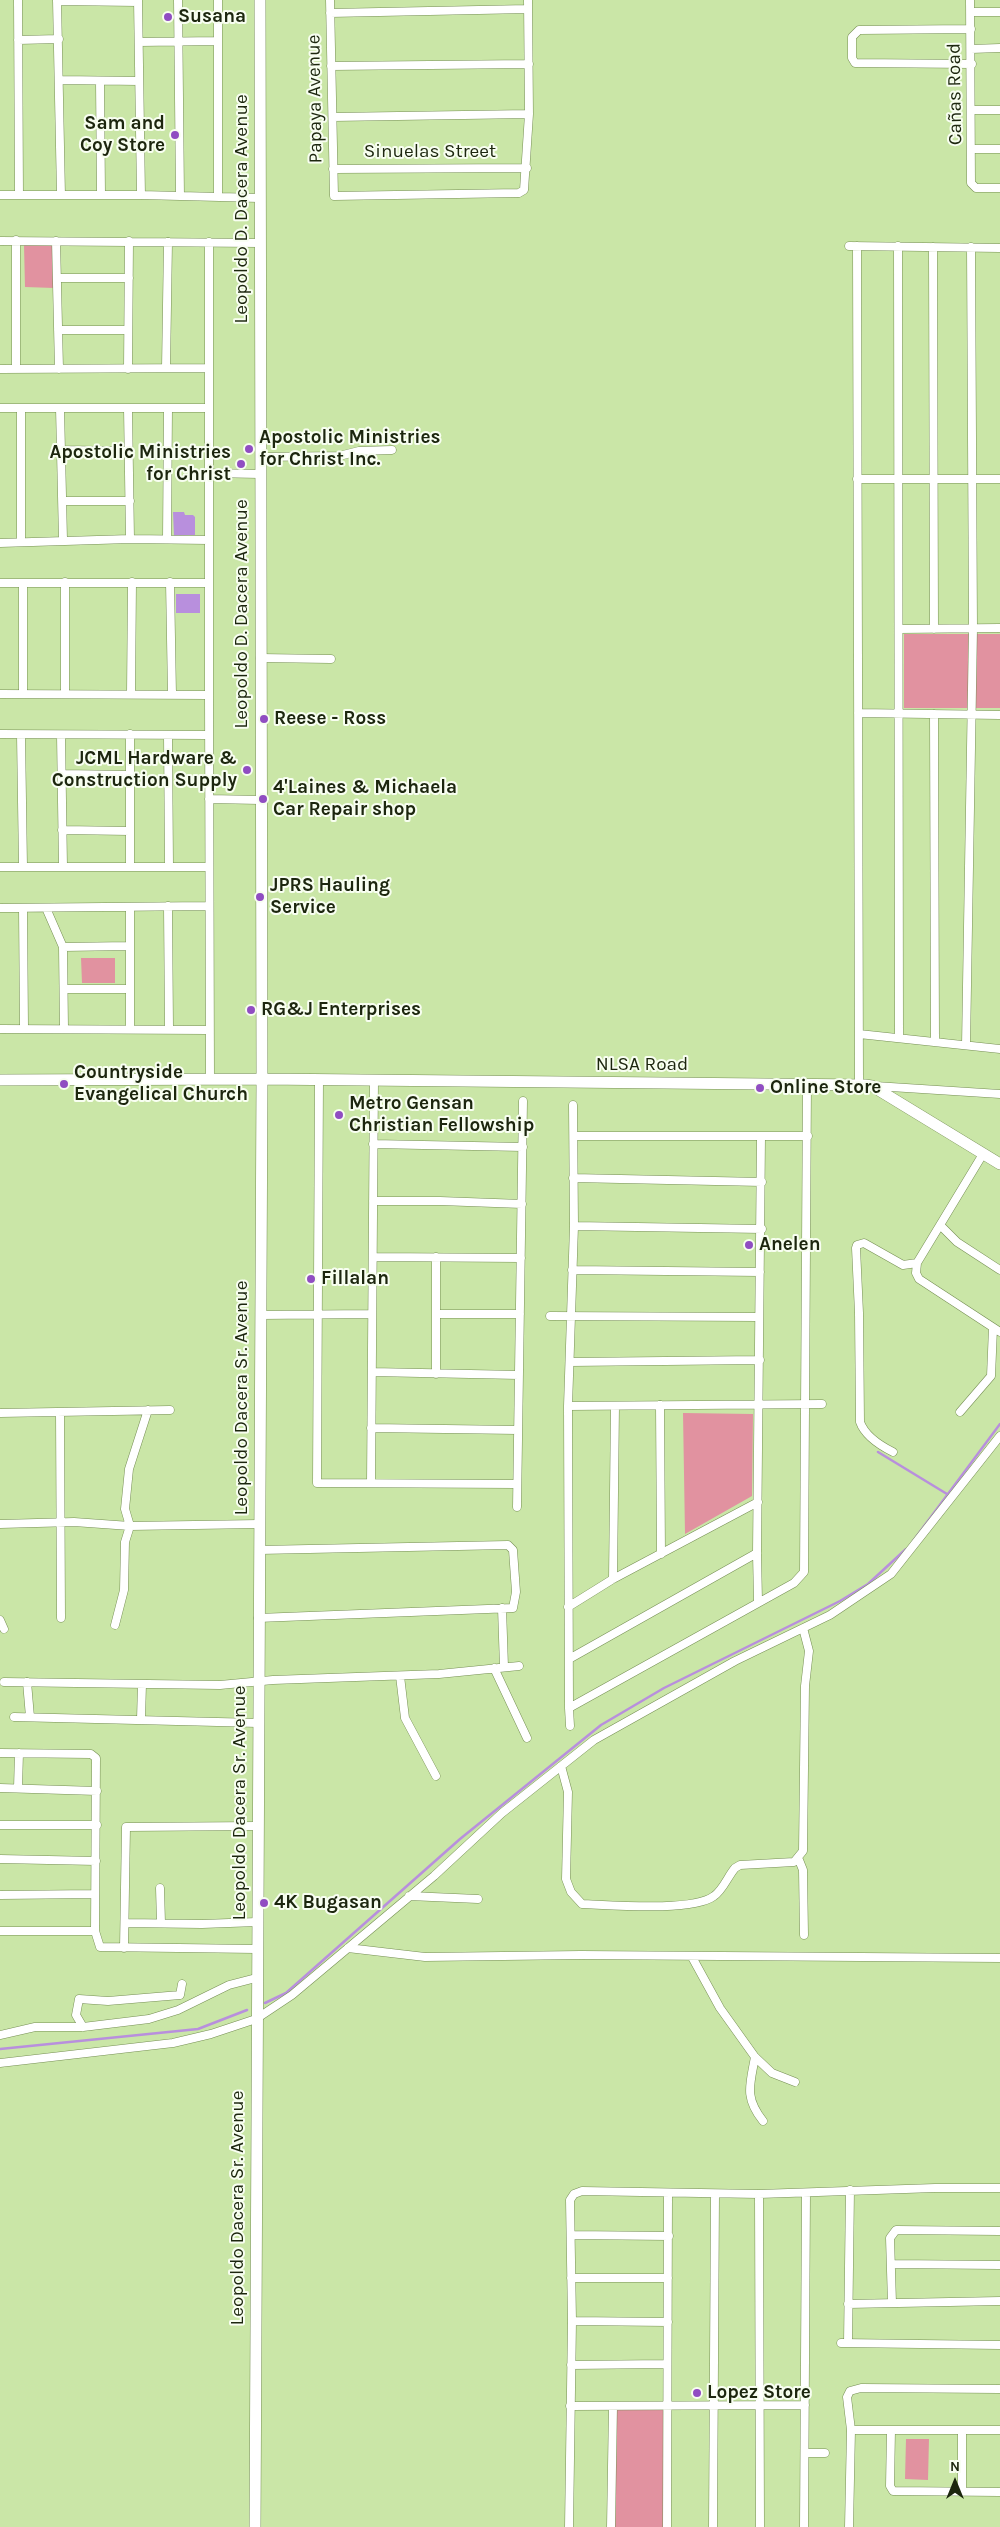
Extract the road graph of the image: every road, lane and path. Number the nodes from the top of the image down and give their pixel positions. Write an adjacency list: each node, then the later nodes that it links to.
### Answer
1 (18, 0): 17 (street)
2 (178, 0): 18 (street)
3 (218, 0): 19 (street)
4 (260, 0): 45 (main road, Leopoldo D. Dacera Avenue)
5 (330, 0): 14 (street, Papaya Avenue)
6 (528, 0): 11 (street)
7 (970, 0): 12 (street, Cañas Road)
8 (57, 1): 9 (street); 16 (street)
9 (97, 1): 10 (street)
10 (138, 1): 20 (street)
11 (528, 9): 14 (street); 23 (street)
12 (970, 12): 13 (street); 15 (street, Cañas Road)
13 (1000, 12)
14 (330, 13): 25 (street, Papaya Avenue)
15 (970, 29): 22 (street, Cañas Road); 24 (street)
16 (59, 38): 17 (street); 26 (street)
17 (18, 40): 39 (street)
18 (178, 41): 19 (street); 20 (street); 43 (street)
19 (218, 41): 44 (street)
20 (139, 42): 28 (street)
21 (1000, 48): 22 (street)
22 (971, 49): 24 (street, Cañas Road)
23 (529, 64): 25 (street); 31 (street)
24 (972, 64): 29 (street, Cañas Road)
25 (331, 66): 32 (street, Papaya Avenue)
26 (60, 80): 27 (street); 40 (street)
27 (100, 81): 28 (street); 41 (street)
28 (139, 81): 42 (street)
29 (972, 110): 30 (street); 33 (street, Cañas Road)
30 (1000, 110)
31 (529, 114): 32 (street); 35 (street)
32 (333, 117): 36 (street, Papaya Avenue)
33 (972, 149): 34 (street); 37 (street, Cañas Road)
34 (1000, 149)
35 (526, 168): 36 (street, Sinuelas Street); 36 (street, Papaya Avenue)
36 (333, 169)
37 (1000, 188)
38 (0, 195): 39 (street)
39 (18, 195): 40 (street)
40 (61, 195): 41 (street)
41 (101, 195): 42 (street)
42 (141, 195): 43 (street)
43 (180, 196): 44 (street)
44 (218, 197): 45 (street)
45 (259, 198): 52 (main road, Leopoldo D. Dacera Avenue)
46 (0, 240): 47 (street)
47 (16, 240): 48 (street); 64 (street)
48 (56, 241): 49 (street); 57 (street)
49 (129, 241): 50 (street); 58 (street)
50 (168, 242): 51 (street); 61 (street)
51 (208, 242): 52 (street); 62 (street)
52 (260, 243): 76 (main road, Leopoldo D. Dacera Avenue)
53 (898, 246): 54 (street); 79 (street); 80 (street)
54 (933, 247): 55 (street); 81 (street)
55 (971, 247): 56 (street); 82 (street)
56 (1000, 248)
57 (57, 278): 58 (street); 59 (street)
58 (129, 278): 60 (street)
59 (58, 330): 60 (street); 65 (street)
60 (127, 330): 66 (street)
61 (166, 368): 62 (street); 66 (street)
62 (208, 368): 72 (street)
63 (0, 369): 64 (street)
64 (16, 369): 65 (street)
65 (58, 369): 66 (street)
66 (128, 369)
67 (0, 408): 68 (street)
68 (21, 408): 69 (street); 90 (street)
69 (60, 408): 70 (street); 73 (street)
70 (128, 408): 71 (street); 75 (street)
71 (168, 408): 72 (street); 86 (street)
72 (208, 408): 77 (street)
73 (62, 450): 75 (street); 84 (street)
74 (392, 450): 76 (street)
75 (128, 451): 85 (street)
76 (260, 457): 78 (main road, Leopoldo D. Dacera Avenue)
77 (209, 473): 78 (street); 89 (street)
78 (260, 474): 102 (main road, Leopoldo D. Dacera Avenue)
79 (857, 479): 80 (street); 110 (street)
80 (898, 479): 81 (street); 99 (street)
81 (934, 479): 82 (street); 100 (street)
82 (973, 479): 83 (street); 101 (street)
83 (1000, 479)
84 (63, 501): 85 (street); 88 (street)
85 (130, 502): 87 (street)
86 (167, 538): 87 (street); 89 (street)
87 (130, 539): 88 (street)
88 (63, 540): 90 (street)
89 (209, 540): 95 (street)
90 (21, 542): 91 (street)
91 (0, 543)
92 (65, 582): 93 (street); 97 (street); 106 (street)
93 (132, 582): 94 (street); 107 (street)
94 (170, 582): 95 (street); 108 (street)
95 (208, 582): 109 (street)
96 (0, 583): 97 (street)
97 (23, 583): 105 (street)
98 (1000, 628): 101 (street)
99 (899, 629): 100 (street); 111 (street)
100 (934, 629): 101 (street)
101 (974, 629): 113 (street)
102 (260, 658): 103 (street); 124 (main road, Leopoldo D. Dacera Avenue)
103 (331, 659)
104 (0, 694): 105 (street)
105 (23, 694): 106 (street)
106 (65, 694): 107 (street)
107 (131, 694): 108 (street)
108 (172, 695): 109 (street)
109 (209, 695): 120 (street)
110 (858, 713): 111 (street); 149 (street)
111 (899, 714): 112 (street); 150 (street)
112 (934, 714): 113 (street); 151 (street)
113 (971, 715): 114 (street); 152 (street)
114 (1000, 715)
115 (0, 734): 117 (street)
116 (130, 734): 118 (street); 119 (street); 122 (street)
117 (22, 735): 118 (street); 128 (street)
118 (61, 735): 121 (street)
119 (168, 735): 120 (street); 131 (street)
120 (208, 735): 123 (street)
121 (61, 774): 122 (street); 125 (street)
122 (130, 775): 126 (street)
123 (209, 799): 124 (street); 132 (street)
124 (260, 800): 155 (main road, Leopoldo D. Dacera Avenue)
125 (62, 830): 126 (street); 129 (street)
126 (130, 831): 130 (street)
127 (0, 867): 128 (street)
128 (23, 867): 129 (street)
129 (63, 867): 130 (street)
130 (130, 867): 131 (street)
131 (169, 867): 132 (street)
132 (208, 867): 134 (street)
133 (168, 906): 134 (street); 138 (street); 147 (street)
134 (209, 906): 148 (street)
135 (0, 908): 136 (street)
136 (22, 908): 137 (street); 143 (street)
137 (46, 908): 138 (street); 140 (street)
138 (130, 908): 139 (street)
139 (129, 946): 140 (street); 142 (street)
140 (63, 947): 141 (street)
141 (64, 989): 142 (street); 145 (street)
142 (130, 989): 146 (street)
143 (24, 1028): 144 (street); 145 (street)
144 (0, 1029)
145 (64, 1029): 146 (street)
146 (130, 1029): 147 (street)
147 (169, 1029): 148 (street)
148 (209, 1030): 154 (street)
149 (858, 1034): 150 (street); 160 (street)
150 (899, 1038): 151 (street)
151 (935, 1042): 152 (street)
152 (966, 1045): 153 (street)
153 (1000, 1048)
154 (210, 1079): 155 (main road, NLSA Road); 156 (main road, NLSA Road)
155 (262, 1079): 157 (main road, NLSA Road); 186 (main road, Leopoldo Dacera Sr. Avenue)
156 (0, 1080)
157 (319, 1080): 158 (main road, NLSA Road); 187 (street)
158 (374, 1080): 159 (main road, NLSA Road); 168 (street)
159 (807, 1084): 160 (main road, NLSA Road); 166 (street)
160 (859, 1084): 161 (main road, NLSA Road)
161 (872, 1086): 162 (street); 170 (main road, NLSA Road)
162 (1000, 1094)
163 (523, 1101): 169 (street)
164 (573, 1106): 165 (street)
165 (574, 1136): 167 (street); 172 (street)
166 (808, 1136): 167 (street); 201 (street)
167 (761, 1137): 173 (street)
168 (373, 1144): 169 (street); 174 (street)
169 (522, 1147): 175 (street)
170 (983, 1154): 171 (main road, NLSA Road); 176 (street)
171 (1000, 1164)
172 (573, 1178): 173 (street); 177 (street)
173 (762, 1182): 178 (street)
174 (373, 1201): 175 (street); 179 (street)
175 (522, 1204): 181 (street)
176 (940, 1225): 182 (street); 184 (street)
177 (574, 1226): 178 (street); 183 (street)
178 (762, 1229): 185 (street)
179 (372, 1257): 180 (street); 188 (street)
180 (436, 1257): 181 (street); 189 (street)
181 (521, 1258): 190 (street)
182 (917, 1263): 194 (street); 214 (street)
183 (572, 1270): 185 (street); 192 (street)
184 (1000, 1270)
185 (760, 1272): 193 (street)
186 (260, 1314): 187 (street); 221 (main road, Leopoldo Dacera Sr. Avenue)
187 (318, 1314): 188 (street); 215 (street)
188 (372, 1314): 197 (street)
189 (437, 1314): 190 (street); 198 (street)
190 (520, 1314): 199 (street)
191 (550, 1316): 192 (street)
192 (569, 1317): 193 (street); 196 (street)
193 (759, 1317): 195 (street)
194 (997, 1330): 209 (street)
195 (760, 1360): 196 (street); 200 (street)
196 (570, 1362): 204 (street)
197 (372, 1372): 198 (street); 211 (street)
198 (436, 1374): 199 (street)
199 (519, 1375): 212 (street)
200 (759, 1404): 201 (street); 203 (street); 217 (street)
201 (805, 1404): 202 (street); 227 (street)
202 (822, 1404)
203 (660, 1405): 205 (street); 225 (street)
204 (568, 1406): 205 (street); 228 (street)
205 (614, 1406): 226 (street)
206 (148, 1410): 207 (street); 208 (street); 222 (street)
207 (170, 1410)
208 (60, 1412): 210 (street); 219 (street)
209 (960, 1412)
210 (0, 1413)
211 (371, 1428): 212 (street); 215 (street)
212 (518, 1430): 216 (street)
213 (1000, 1436): 234 (street)
214 (893, 1452)
215 (371, 1483): 216 (street)
216 (517, 1484): 218 (street)
217 (758, 1502): 224 (street); 225 (street)
218 (517, 1507)
219 (62, 1523): 220 (street); 222 (street); 230 (street)
220 (0, 1524)
221 (259, 1524): 222 (street); 223 (main road, Leopoldo Dacera Sr. Avenue)
222 (130, 1526): 233 (street)
223 (259, 1550): 229 (street); 231 (main road, Leopoldo Dacera Sr. Avenue)
224 (757, 1553): 227 (street); 236 (street)
225 (661, 1554): 226 (street)
226 (613, 1579): 228 (street)
227 (758, 1602): 245 (street)
228 (568, 1607): 236 (street)
229 (502, 1608): 231 (street); 238 (street)
230 (61, 1618)
231 (258, 1618): 243 (main road, Leopoldo Dacera Sr. Avenue)
232 (0, 1620): 235 (street)
233 (115, 1624)
234 (803, 1628): 254 (street); 263 (street)
235 (4, 1629)
236 (569, 1659): 245 (street)
237 (519, 1666): 238 (street)
238 (504, 1667): 239 (street)
239 (494, 1668): 240 (street); 251 (street)
240 (400, 1676): 243 (street); 255 (street)
241 (4, 1682): 242 (street)
242 (27, 1682): 244 (street); 247 (street)
243 (258, 1682): 244 (street); 249 (main road, Leopoldo Dacera Sr. Avenue)
244 (142, 1684): 248 (street)
245 (569, 1708): 250 (street)
246 (14, 1717): 247 (street)
247 (30, 1717): 248 (street)
248 (141, 1719): 249 (street)
249 (258, 1723): 261 (main road, Leopoldo Dacera Sr. Avenue)
250 (570, 1726)
251 (526, 1738)
252 (0, 1753): 253 (street)
253 (18, 1753): 257 (street); 258 (street)
254 (561, 1766): 263 (street); 268 (street)
255 (436, 1776)
256 (0, 1788): 257 (street)
257 (18, 1788): 258 (street)
258 (97, 1791): 260 (street)
259 (0, 1825): 260 (street)
260 (97, 1825): 264 (street)
261 (257, 1826): 270 (main road, Leopoldo Dacera Sr. Avenue); 271 (street)
262 (0, 1859): 264 (street)
263 (799, 1860): 275 (street)
264 (96, 1861): 266 (street)
265 (160, 1888): 272 (street)
266 (95, 1894): 267 (street); 274 (street)
267 (0, 1895)
268 (409, 1896): 269 (street); 277 (street)
269 (478, 1899)
270 (257, 1922): 272 (street); 278 (main road, Leopoldo Dacera Sr. Avenue)
271 (125, 1923): 272 (street); 276 (street)
272 (161, 1923)
273 (0, 1931): 274 (street)
274 (94, 1931): 276 (street)
275 (804, 1935)
276 (124, 1948): 278 (street)
277 (348, 1948): 279 (street); 283 (street)
278 (256, 1949): 281 (main road, Leopoldo Dacera Sr. Avenue)
279 (692, 1957): 280 (street); 286 (street)
280 (1000, 1958)
281 (256, 1978): 283 (main road, Leopoldo Dacera Sr. Avenue); 284 (street)
282 (182, 1984): 284 (street)
283 (256, 2019): 287 (street); 326 (main road, Leopoldo Dacera Sr. Avenue)
284 (83, 2027): 285 (street)
285 (0, 2036)
286 (755, 2057): 288 (street); 289 (street)
287 (0, 2062)
288 (795, 2082)
289 (763, 2121)
290 (1000, 2188): 291 (street)
291 (850, 2190): 293 (street); 305 (street)
292 (668, 2193): 294 (street); 297 (street); 298 (street)
293 (806, 2193): 295 (street); 315 (street)
294 (715, 2194): 295 (street); 313 (street)
295 (759, 2194): 314 (street)
296 (1000, 2231): 299 (street)
297 (571, 2235): 298 (street); 301 (street)
298 (669, 2236): 302 (street)
299 (891, 2264): 300 (street); 304 (street)
300 (1000, 2265)
301 (571, 2278): 302 (street); 306 (street)
302 (668, 2278): 307 (street)
303 (1000, 2301): 304 (street)
304 (892, 2303): 305 (street)
305 (848, 2304): 308 (street)
306 (572, 2321): 307 (street); 310 (street)
307 (668, 2322): 309 (street)
308 (1000, 2345)
309 (667, 2364): 310 (street); 312 (street)
310 (571, 2365): 316 (street)
311 (1000, 2389): 318 (street)
312 (666, 2405): 313 (street); 317 (street); 329 (street)
313 (714, 2405): 314 (street); 330 (street)
314 (761, 2405): 315 (street); 331 (street)
315 (805, 2405): 322 (street)
316 (570, 2406): 317 (street); 327 (street)
317 (613, 2406): 328 (street)
318 (851, 2430): 319 (street); 333 (street)
319 (891, 2430): 321 (street); 324 (street)
320 (1000, 2430): 321 (street)
321 (962, 2432): 324 (street)
322 (804, 2453): 323 (street); 332 (street)
323 (825, 2453)
324 (962, 2492): 325 (street)
325 (1000, 2492)
326 (255, 2527)
327 (569, 2527)
328 (611, 2527)
329 (667, 2527)
330 (713, 2527)
331 (760, 2527)
332 (804, 2527)
333 (849, 2527)

